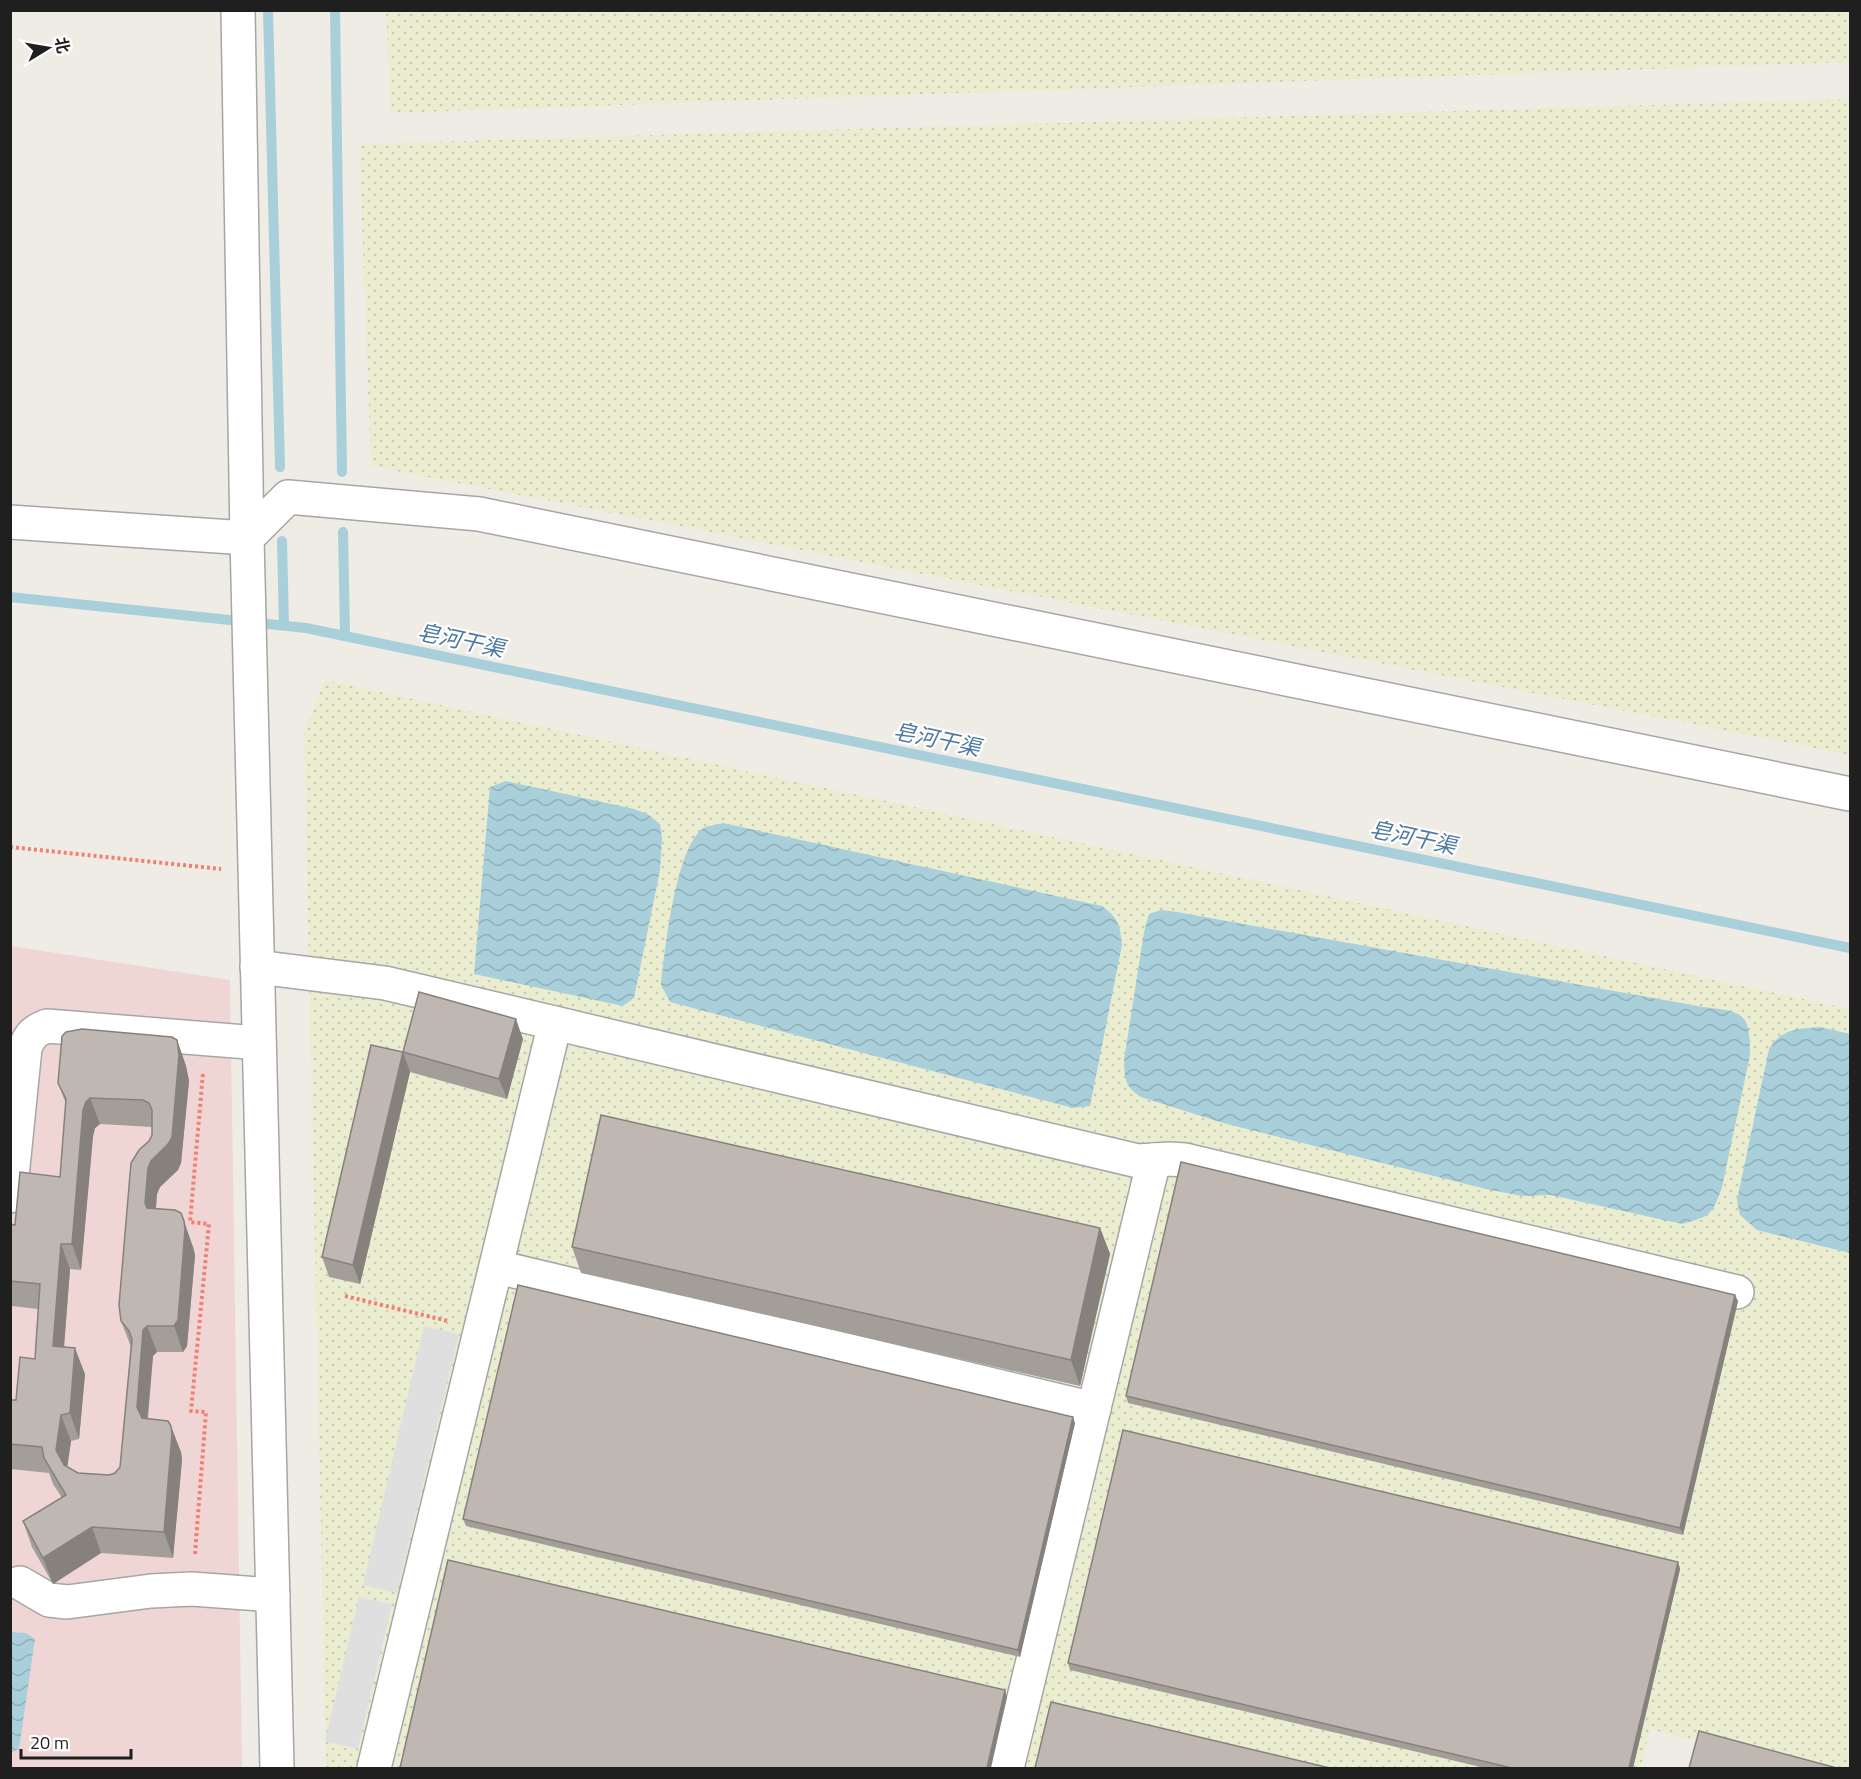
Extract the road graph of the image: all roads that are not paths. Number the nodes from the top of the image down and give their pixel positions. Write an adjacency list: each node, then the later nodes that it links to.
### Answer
1 (238, 10): 3 (street)
2 (10, 522): 3 (street)
3 (247, 538): 4 (street); 5 (street)
4 (1851, 794)
5 (257, 967): 6 (street); 7 (street)
6 (555, 1023): 8 (street); 10 (street)
7 (259, 1044): 9 (street); 14 (street)
8 (1154, 1160): 11 (street); 12 (street)
9 (10, 1196)
10 (497, 1267): 12 (street); 16 (street)
11 (1737, 1292)
12 (1094, 1408): 17 (street)
13 (20, 1583): 14 (street)
14 (273, 1595): 15 (street)
15 (277, 1768)
16 (374, 1768)
17 (1007, 1768)

